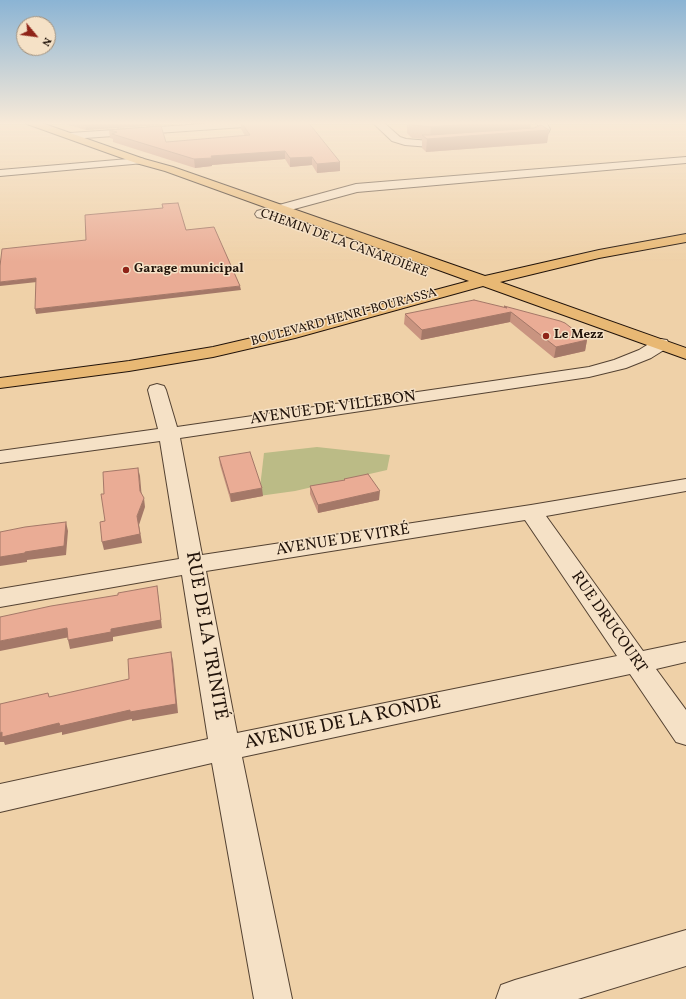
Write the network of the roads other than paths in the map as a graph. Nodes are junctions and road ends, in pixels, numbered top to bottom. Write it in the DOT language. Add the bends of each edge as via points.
graph roads {
  1 [pos="58,169"];
  2 [pos="156,169"];
  3 [pos="168,169"];
  4 [pos="584,169"];
  5 [pos="0,174"];
  6 [pos="279,208"];
  7 [pos="261,214"];
  8 [pos="686,226"];
  9 [pos="644,232"];
  10 [pos="686,238"];
  11 [pos="396,264"];
  12 [pos="483,274"];
  13 [pos="437,279"];
  14 [pos="461,280"];
  15 [pos="653,349"];
  16 [pos="686,354"];
  17 [pos="686,367"];
  18 [pos="0,370"];
  19 [pos="0,383"];
  20 [pos="157,390"];
  21 [pos="169,434"];
  22 [pos="0,457"];
  23 [pos="686,485"];
  24 [pos="531,512"];
  25 [pos="192,565"];
  26 [pos="0,598"];
  27 [pos="686,652"];
  28 [pos="636,663"];
  29 [pos="686,733"];
  30 [pos="225,749"];
  31 [pos="0,798"];
  32 [pos="686,948"];
  33 [pos="274,999"];
  34 [pos="515,999"];
  1 -- 5 [label="street"];
  2 -- 7 [label="main road, CHEMIN DE LA CANARDIÈRE"];
  3 -- 6 [label="main road, CHEMIN DE LA CANARDIÈRE"];
  4 -- 6 [label="street" via="356,188"];
  6 -- 7 [label="street"];
  6 -- 14 [label="main road, CHEMIN DE LA CANARDIÈRE"];
  7 -- 11 [label="main road, CHEMIN DE LA CANARDIÈRE"];
  8 -- 9 [label="main road"];
  10 -- 12 [label="main road, BOULEVARD HENRI-BOURASSA"];
  12 -- 14 [label="main road, BOULEVARD HENRI-BOURASSA"];
  12 -- 15 [label="main road, CHEMIN DE LA CANARDIÈRE"];
  13 -- 14 [label="main road, CHEMIN DE LA CANARDIÈRE"];
  13 -- 18 [label="main road, BOULEVARD HENRI-BOURASSA" via="222,336 126,354"];
  14 -- 15 [label="main road, CHEMIN DE LA CANARDIÈRE"];
  14 -- 19 [label="main road, BOULEVARD HENRI-BOURASSA" via="289,334 213,352 139,365"];
  15 -- 16 [label="main road, CHEMIN DE LA CANARDIÈRE"];
  15 -- 17 [label="main road, CHEMIN DE LA CANARDIÈRE"];
  15 -- 21 [label="street, AVENUE DE VILLEBON" via="620,364 589,372"];
  20 -- 21 [label="street, RUE DE LA TRINITÉ"];
  21 -- 22 [label="street, AVENUE DE VILLEBON"];
  21 -- 25 [label="street, RUE DE LA TRINITÉ"];
  23 -- 24 [label="street, AVENUE DE VITRÉ"];
  24 -- 25 [label="street, AVENUE DE VITRÉ"];
  24 -- 28 [label="street, RUE DRUCOURT"];
  25 -- 26 [label="street, AVENUE DE VITRÉ"];
  25 -- 30 [label="street, RUE DE LA TRINITÉ"];
  27 -- 28 [label="street, AVENUE DE LA RONDE"];
  28 -- 29 [label="street, RUE DRUCOURT"];
  28 -- 30 [label="street, AVENUE DE LA RONDE"];
  30 -- 31 [label="street, AVENUE DE LA RONDE"];
  30 -- 33 [label="street, RUE DE LA TRINITÉ"];
  32 -- 34 [label="street"];
}
